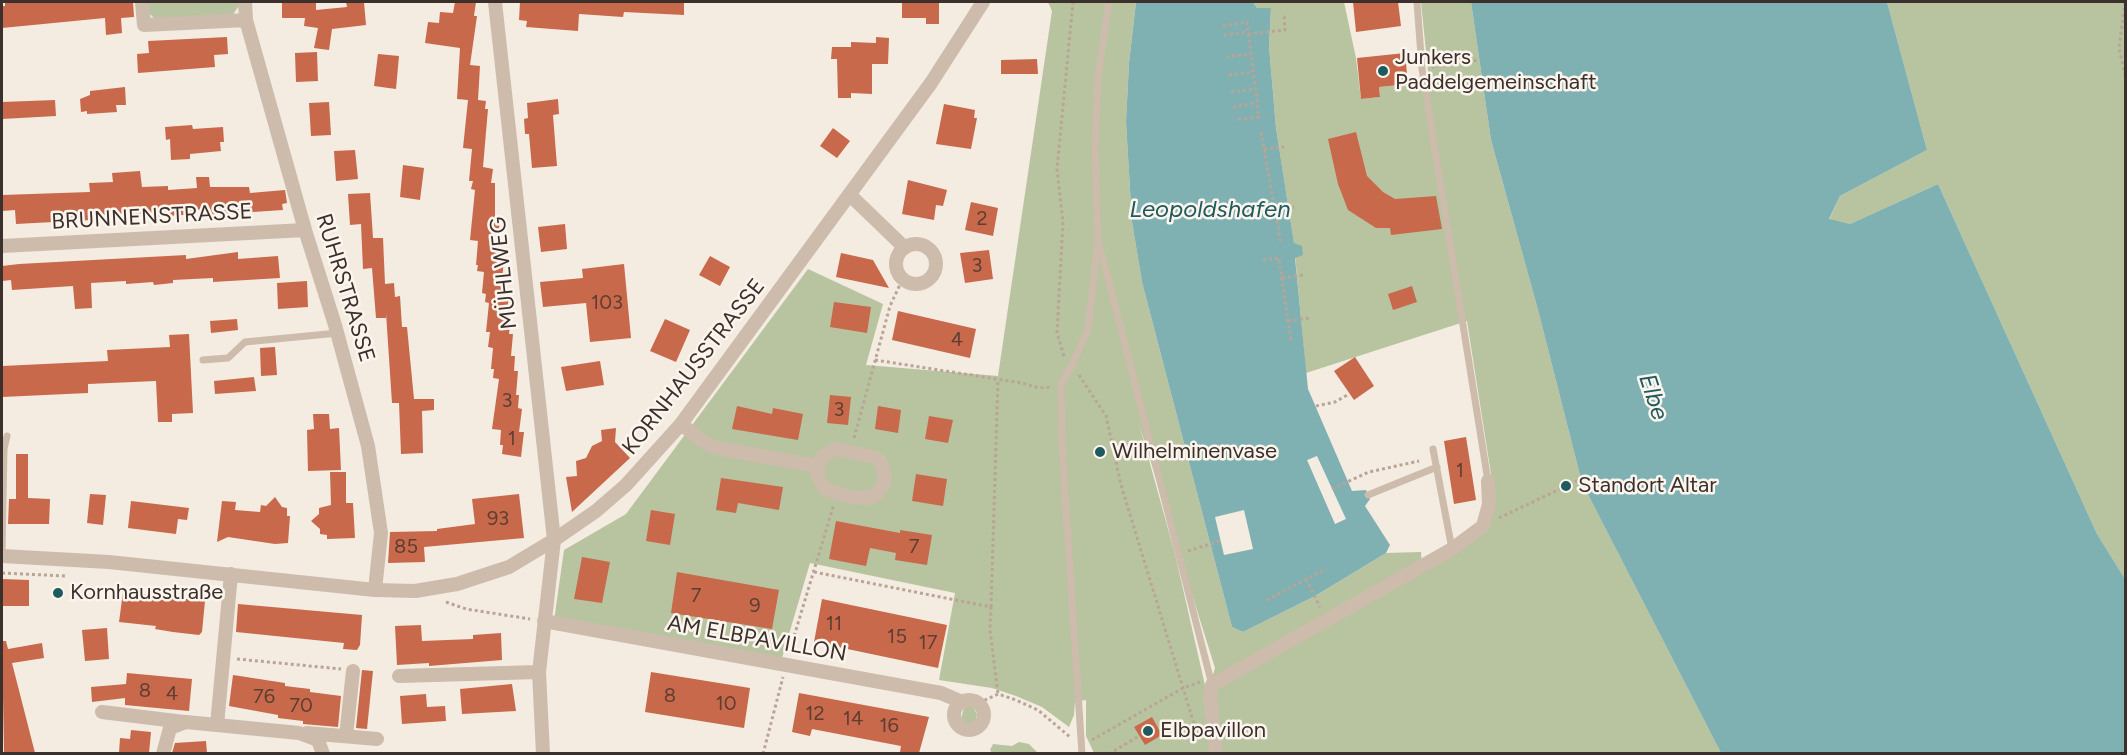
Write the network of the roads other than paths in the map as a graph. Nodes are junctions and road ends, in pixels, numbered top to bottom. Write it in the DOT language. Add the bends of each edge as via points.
graph roads {
  1 [pos="142,2"];
  2 [pos="245,2"];
  3 [pos="495,2"];
  4 [pos="983,2"];
  5 [pos="1109,2"];
  6 [pos="1417,2"];
  7 [pos="246,20"];
  8 [pos="850,195"];
  9 [pos="305,230"];
  10 [pos="1098,242"];
  11 [pos="2,246"];
  12 [pos="905,248"];
  13 [pos="338,333"];
  14 [pos="203,360"];
  15 [pos="681,424"];
  16 [pos="7,436"];
  17 [pos="1433,449"];
  18 [pos="818,466"];
  19 [pos="1437,467"];
  20 [pos="1488,481"];
  21 [pos="1368,495"];
  22 [pos="554,540"];
  23 [pos="1452,549"];
  24 [pos="2,551"];
  25 [pos="2,556"];
  26 [pos="231,574"];
  27 [pos="375,590"];
  28 [pos="544,621"];
  29 [pos="352,671"];
  30 [pos="539,672"];
  31 [pos="399,676"];
  32 [pos="1208,682"];
  33 [pos="962,702"];
  34 [pos="102,712"];
  35 [pos="186,722"];
  36 [pos="217,725"];
  37 [pos="299,733"];
  38 [pos="346,736"];
  39 [pos="377,739"];
  40 [pos="1082,750"];
  41 [pos="163,753"];
  42 [pos="323,753"];
  43 [pos="543,753"];
  44 [pos="1216,753"];
  1 -- 7 [label="street" via="144,24"];
  2 -- 7 [label="street, RUHRSTRASSE"];
  3 -- 22 [label="street, MÜHLWEG"];
  4 -- 8 [label="street, KORNHAUSSTRASSE" via="931,83"];
  5 -- 10 [label="lane" via="1098,76"];
  6 -- 20 [label="lane" via="1422,69"];
  7 -- 9 [label="street, RUHRSTRASSE"];
  8 -- 12 [label="street"];
  8 -- 15 [label="street, KORNHAUSSTRASSE"];
  9 -- 11 [label="street, BRUNNENSTRASSE"];
  9 -- 13 [label="street, RUHRSTRASSE"];
  10 -- 32 [label="lane"];
  10 -- 40 [label="lane" via="1088,328 1061,383"];
  12 -- 12 [label="street" via="897,261 899,273 914,284 927,281 935,271 932,252 915,244"];
  13 -- 14 [label="lane" via="244,342 228,358"];
  13 -- 27 [label="street, RUHRSTRASSE" via="368,446 381,532"];
  15 -- 18 [label="street" via="705,443 721,449"];
  15 -- 22 [label="street, KORNHAUSSTRASSE" via="626,485"];
  16 -- 24 [label="lane"];
  17 -- 19 [label="lane"];
  18 -- 18 [label="street" via="829,452 850,451 880,461 884,483 869,498 836,494 820,484"];
  19 -- 21 [label="lane"];
  19 -- 23 [label="lane"];
  20 -- 23 [label="street" via="1489,504 1483,526"];
  22 -- 27 [label="street, KORNHAUSSTRASSE" via="509,567 457,584 415,591"];
  22 -- 28 [label="street, MÜHLWEG"];
  23 -- 32 [label="street"];
  25 -- 26 [label="street, KORNHAUSSTRASSE"];
  26 -- 27 [label="street, KORNHAUSSTRASSE"];
  26 -- 36 [label="street"];
  28 -- 30 [label="street, MÜHLWEG"];
  28 -- 33 [label="street, AM ELBPAVILLON" via="940,693"];
  29 -- 38 [label="street"];
  30 -- 31 [label="street"];
  30 -- 43 [label="street, MÜHLWEG"];
  32 -- 44 [label="street"];
  33 -- 33 [label="street, AM ELBPAVILLON" via="970,699 979,703 984,712 983,722 975,729 965,730 957,724 953,715"];
  34 -- 35 [label="street"];
  35 -- 36 [label="street"];
  35 -- 41 [label="street" via="170,728"];
  36 -- 37 [label="street"];
  37 -- 38 [label="street"];
  37 -- 42 [label="street" via="318,740"];
  38 -- 39 [label="street"];
}
